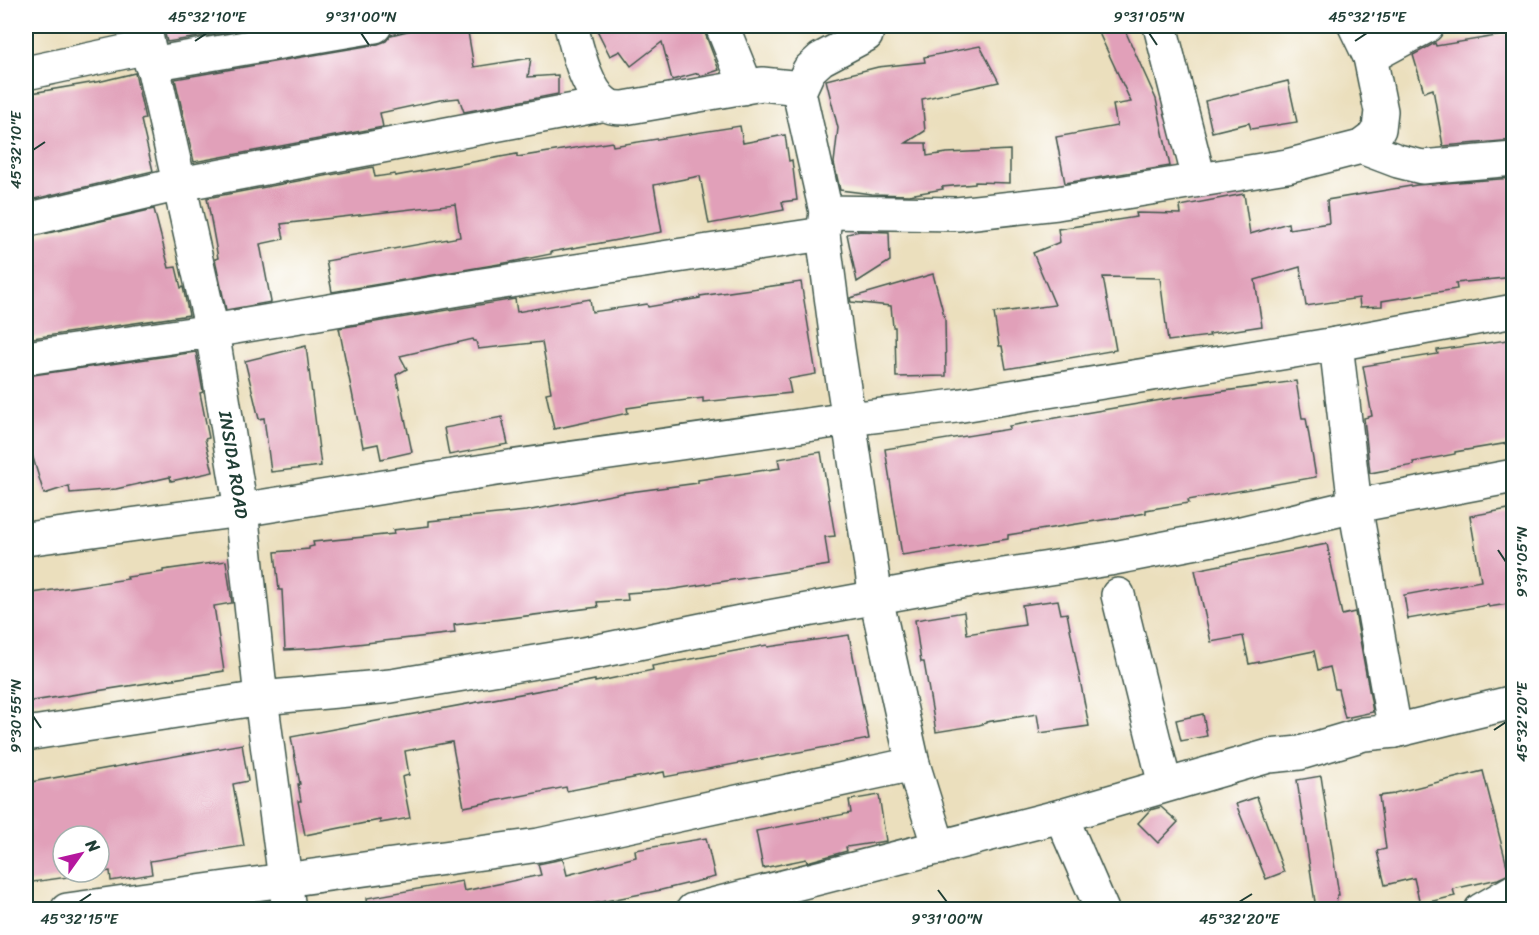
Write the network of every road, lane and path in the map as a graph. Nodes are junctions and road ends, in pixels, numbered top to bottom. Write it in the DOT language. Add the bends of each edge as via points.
graph roads {
  1 [pos="375,26"];
  2 [pos="571,26"];
  3 [pos="722,26"];
  4 [pos="868,26"];
  5 [pos="1160,26"];
  6 [pos="1355,26"];
  7 [pos="1427,26"];
  8 [pos="148,46"];
  9 [pos="1370,57"];
  10 [pos="26,74"];
  11 [pos="742,88"];
  12 [pos="799,92"];
  13 [pos="606,104"];
  14 [pos="1360,147"];
  15 [pos="1514,159"];
  16 [pos="1199,179"];
  17 [pos="180,184"];
  18 [pos="26,220"];
  19 [pos="825,223"];
  20 [pos="1514,311"];
  21 [pos="212,331"];
  22 [pos="1336,344"];
  23 [pos="26,358"];
  24 [pos="849,419"];
  25 [pos="1514,476"];
  26 [pos="1354,507"];
  27 [pos="241,510"];
  28 [pos="26,539"];
  29 [pos="1118,595"];
  30 [pos="876,598"];
  31 [pos="261,698"];
  32 [pos="1514,702"];
  33 [pos="1395,731"];
  34 [pos="26,735"];
  35 [pos="913,764"];
  36 [pos="1165,785"];
  37 [pos="1061,816"];
  38 [pos="939,848"];
  39 [pos="1514,891"];
  40 [pos="287,895"];
  41 [pos="67,909"];
  42 [pos="693,909"];
  43 [pos="1102,909"];
  44 [pos="1481,909"];
  1 -- 8 [label="street"];
  2 -- 13 [label="street" via="590,82"];
  3 -- 11 [label="street" via="741,73"];
  4 -- 12 [label="street" via="866,35 821,58 809,70"];
  5 -- 16 [label="street"];
  6 -- 9 [label="street"];
  7 -- 9 [label="street"];
  8 -- 10 [label="street"];
  8 -- 17 [label="street, INSIDA ROAD"];
  9 -- 14 [label="street" via="1381,111 1379,129"];
  11 -- 12 [label="street" via="762,84 791,87"];
  11 -- 13 [label="street" via="624,108"];
  12 -- 19 [label="street"];
  13 -- 17 [label="street"];
  14 -- 15 [label="street" via="1422,167"];
  14 -- 16 [label="street" via="1287,166"];
  16 -- 19 [label="street" via="1056,203"];
  17 -- 18 [label="street"];
  17 -- 21 [label="street, INSIDA ROAD"];
  19 -- 21 [label="street"];
  19 -- 24 [label="street"];
  20 -- 22 [label="street"];
  21 -- 23 [label="street"];
  21 -- 27 [label="street, INSIDA ROAD"];
  22 -- 24 [label="street" via="956,406"];
  22 -- 26 [label="street"];
  24 -- 27 [label="street"];
  24 -- 30 [label="street"];
  25 -- 26 [label="street"];
  26 -- 30 [label="street" via="1199,542"];
  26 -- 33 [label="street"];
  27 -- 28 [label="street"];
  27 -- 31 [label="street, INSIDA ROAD"];
  29 -- 36 [label="street"];
  30 -- 31 [label="street" via="415,682"];
  30 -- 35 [label="street"];
  31 -- 34 [label="street"];
  31 -- 40 [label="street, INSIDA ROAD"];
  32 -- 33 [label="street"];
  33 -- 36 [label="street" via="1364,734 1300,753 1269,756"];
  35 -- 38 [label="street"];
  35 -- 40 [label="street"];
  36 -- 37 [label="street"];
  37 -- 38 [label="street"];
  37 -- 43 [label="street"];
  38 -- 42 [label="street"];
  39 -- 44 [label="street"];
  40 -- 41 [label="street"];
}
